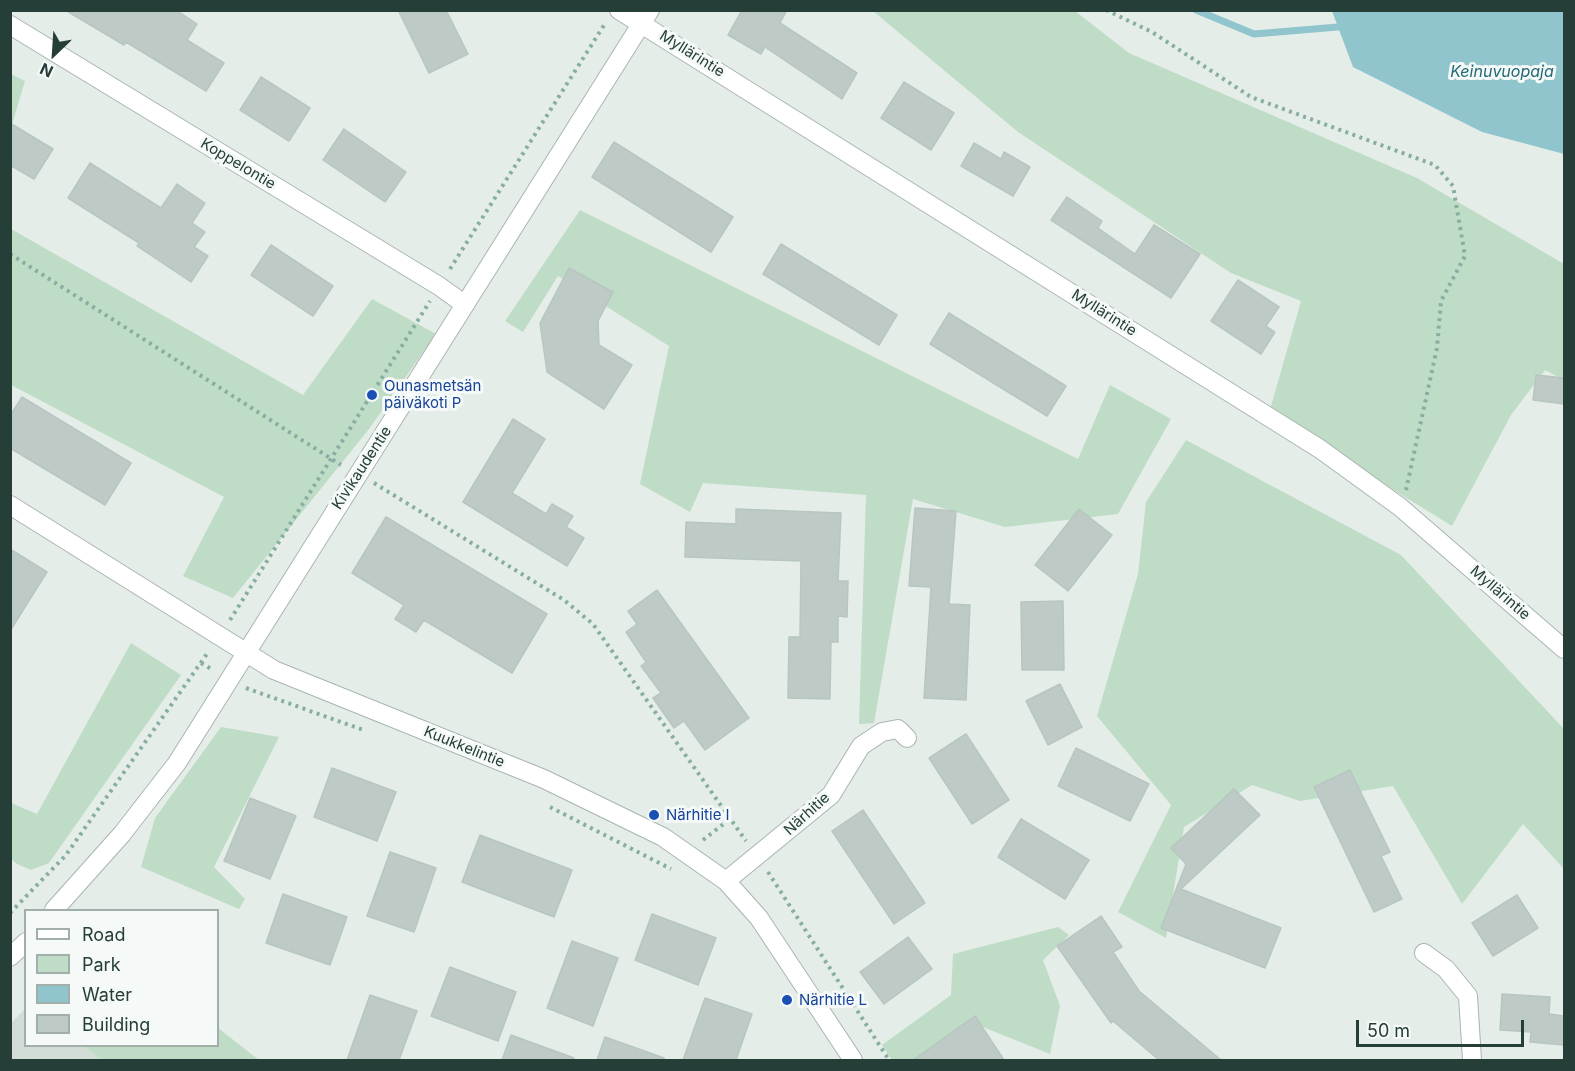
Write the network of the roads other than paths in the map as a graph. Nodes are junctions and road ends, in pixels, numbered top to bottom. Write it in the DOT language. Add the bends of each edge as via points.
graph roads {
  1 [pos="612,15"];
  2 [pos="646,17"];
  3 [pos="10,25"];
  4 [pos="464,304"];
  5 [pos="10,505"];
  6 [pos="1564,649"];
  7 [pos="247,654"];
  8 [pos="907,738"];
  9 [pos="726,881"];
  10 [pos="55,909"];
  11 [pos="24,944"];
  12 [pos="1424,953"];
  13 [pos="10,957"];
  14 [pos="853,1060"];
  15 [pos="1472,1060"];
  1 -- 2 [label="street, Myllärintie"];
  2 -- 4 [label="street, Kivikaudentie"];
  2 -- 6 [label="street, Myllärintie" via="1320,449 1400,507"];
  3 -- 4 [label="street, Koppelontie"];
  4 -- 7 [label="street, Kivikaudentie"];
  5 -- 7 [label="street, Kuukkelintie"];
  7 -- 9 [label="street, Kuukkelintie" via="274,670 544,779 663,837"];
  7 -- 10 [label="street, Kivikaudentie" via="177,763 122,834"];
  8 -- 9 [label="street, Närhitie" via="898,729 882,732 861,746 831,795"];
  9 -- 14 [label="street, Kuukkelintie" via="759,918"];
  11 -- 13 [label="street"];
  12 -- 15 [label="street" via="1446,969 1468,996"];
}
